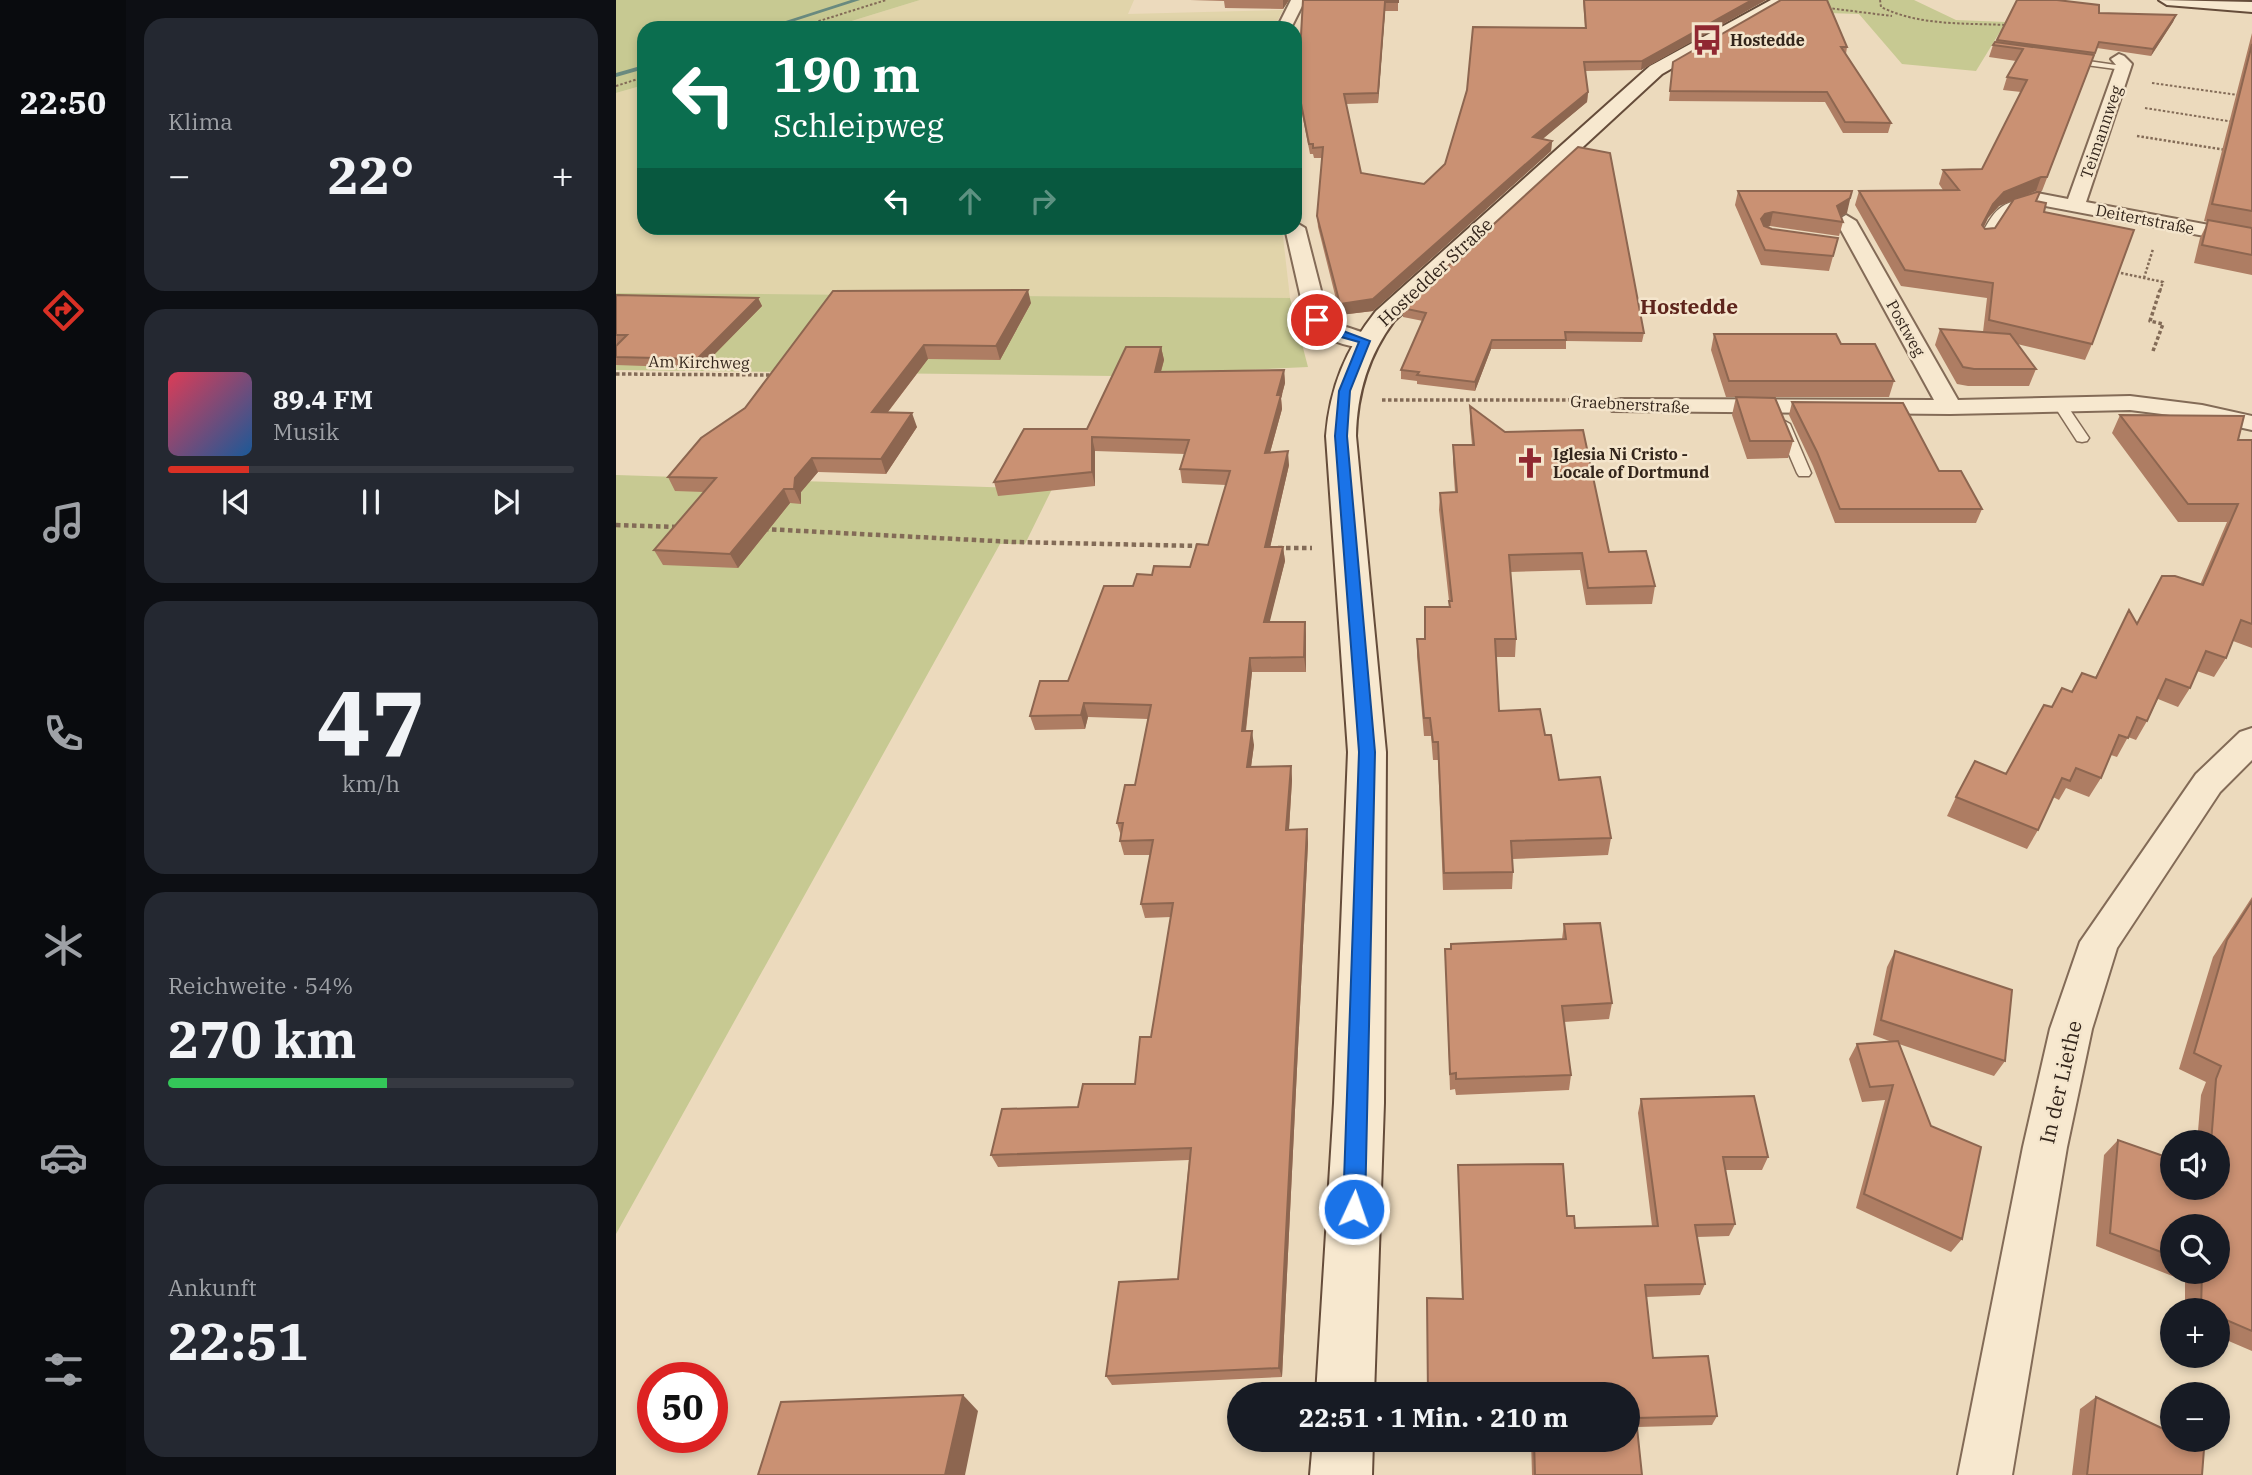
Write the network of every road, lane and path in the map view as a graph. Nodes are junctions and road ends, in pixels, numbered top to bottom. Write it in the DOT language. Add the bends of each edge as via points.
graph roads {
  1 [pos="886,0"];
  2 [pos="1298,0"];
  3 [pos="1783,0"];
  4 [pos="1880,0"];
  5 [pos="2167,0"];
  6 [pos="1825,8"];
  7 [pos="2252,8"];
  8 [pos="1895,16"];
  9 [pos="819,21"];
  10 [pos="1288,21"];
  11 [pos="2008,25"];
  12 [pos="2058,59"];
  13 [pos="2121,63"];
  14 [pos="637,79"];
  15 [pos="2152,83"];
  16 [pos="616,86"];
  17 [pos="2252,97"];
  18 [pos="2145,108"];
  19 [pos="2239,122"];
  20 [pos="2137,136"];
  21 [pos="2226,150"];
  22 [pos="2038,199"];
  23 [pos="2075,206"];
  24 [pos="1846,221"];
  25 [pos="1297,235"];
  26 [pos="1984,239"];
  27 [pos="2252,239"];
  28 [pos="2156,243"];
  29 [pos="1835,244"];
  30 [pos="1861,248"];
  31 [pos="2121,273"];
  32 [pos="2144,278"];
  33 [pos="1365,341"];
  34 [pos="2153,351"];
  35 [pos="616,374"];
  36 [pos="782,376"];
  37 [pos="1343,400"];
  38 [pos="2059,404"];
  39 [pos="1621,406"];
  40 [pos="1950,407"];
  41 [pos="1777,408"];
  42 [pos="2252,423"];
  43 [pos="2082,438"];
  44 [pos="1804,473"];
  45 [pos="616,525"];
  46 [pos="689,527"];
  47 [pos="764,529"];
  48 [pos="1203,546"];
  49 [pos="1269,548"];
  50 [pos="1351,548"];
  51 [pos="2252,740"];
  52 [pos="1346,1382"];
  53 [pos="1342,1452"];
  54 [pos="1341,1475"];
  55 [pos="1985,1475"];
  1 -- 9 [label="path"];
  2 -- 10 [label="street"];
  3 -- 33 [label="main road, Hostedder Straße" via="1656,70 1430,273"];
  4 -- 8 [label="path" via="1881,7"];
  5 -- 7 [label="main road"];
  6 -- 8 [label="path"];
  8 -- 11 [label="path"];
  12 -- 13 [label="lane"];
  13 -- 23 [label="street, Teimannweg"];
  14 -- 16 [label="path"];
  15 -- 17 [label="path"];
  18 -- 19 [label="path"];
  20 -- 21 [label="path"];
  22 -- 23 [label="street, Deitertstraße"];
  22 -- 26 [label="lane" via="2000,209"];
  23 -- 27 [label="street, Deitertstraße"];
  24 -- 30 [label="street, Postweg"];
  25 -- 33 [label="street" via="1317,320 1331,330"];
  28 -- 32 [label="path"];
  29 -- 30 [label="street"];
  30 -- 40 [label="street, Postweg"];
  31 -- 32 [label="path"];
  32 -- 34 [label="path" via="2163,282 2150,321 2163,324"];
  33 -- 37 [label="main road, Hostedder Straße"];
  35 -- 36 [label="path, Am Kirchweg"];
  37 -- 39 [label="path, Graebnerstraße" via="1610,401"];
  37 -- 50 [label="main road, Hostedder Straße" via="1341,436"];
  38 -- 40 [label="street, Graebnerstraße"];
  38 -- 42 [label="street, Graebnerstraße" via="2140,404"];
  38 -- 43 [label="lane"];
  39 -- 41 [label="street, Graebnerstraße"];
  40 -- 41 [label="street, Graebnerstraße"];
  41 -- 44 [label="lane"];
  45 -- 46 [label="path"];
  47 -- 48 [label="path"];
  49 -- 50 [label="path"];
  50 -- 52 [label="main road, Hostedder Straße" via="1367,752 1359,1104"];
  51 -- 55 [label="street, In der Liethe" via="2208,783 2099,942 2071,1029 2045,1147"];
  53 -- 54 [label="main road"];
}
